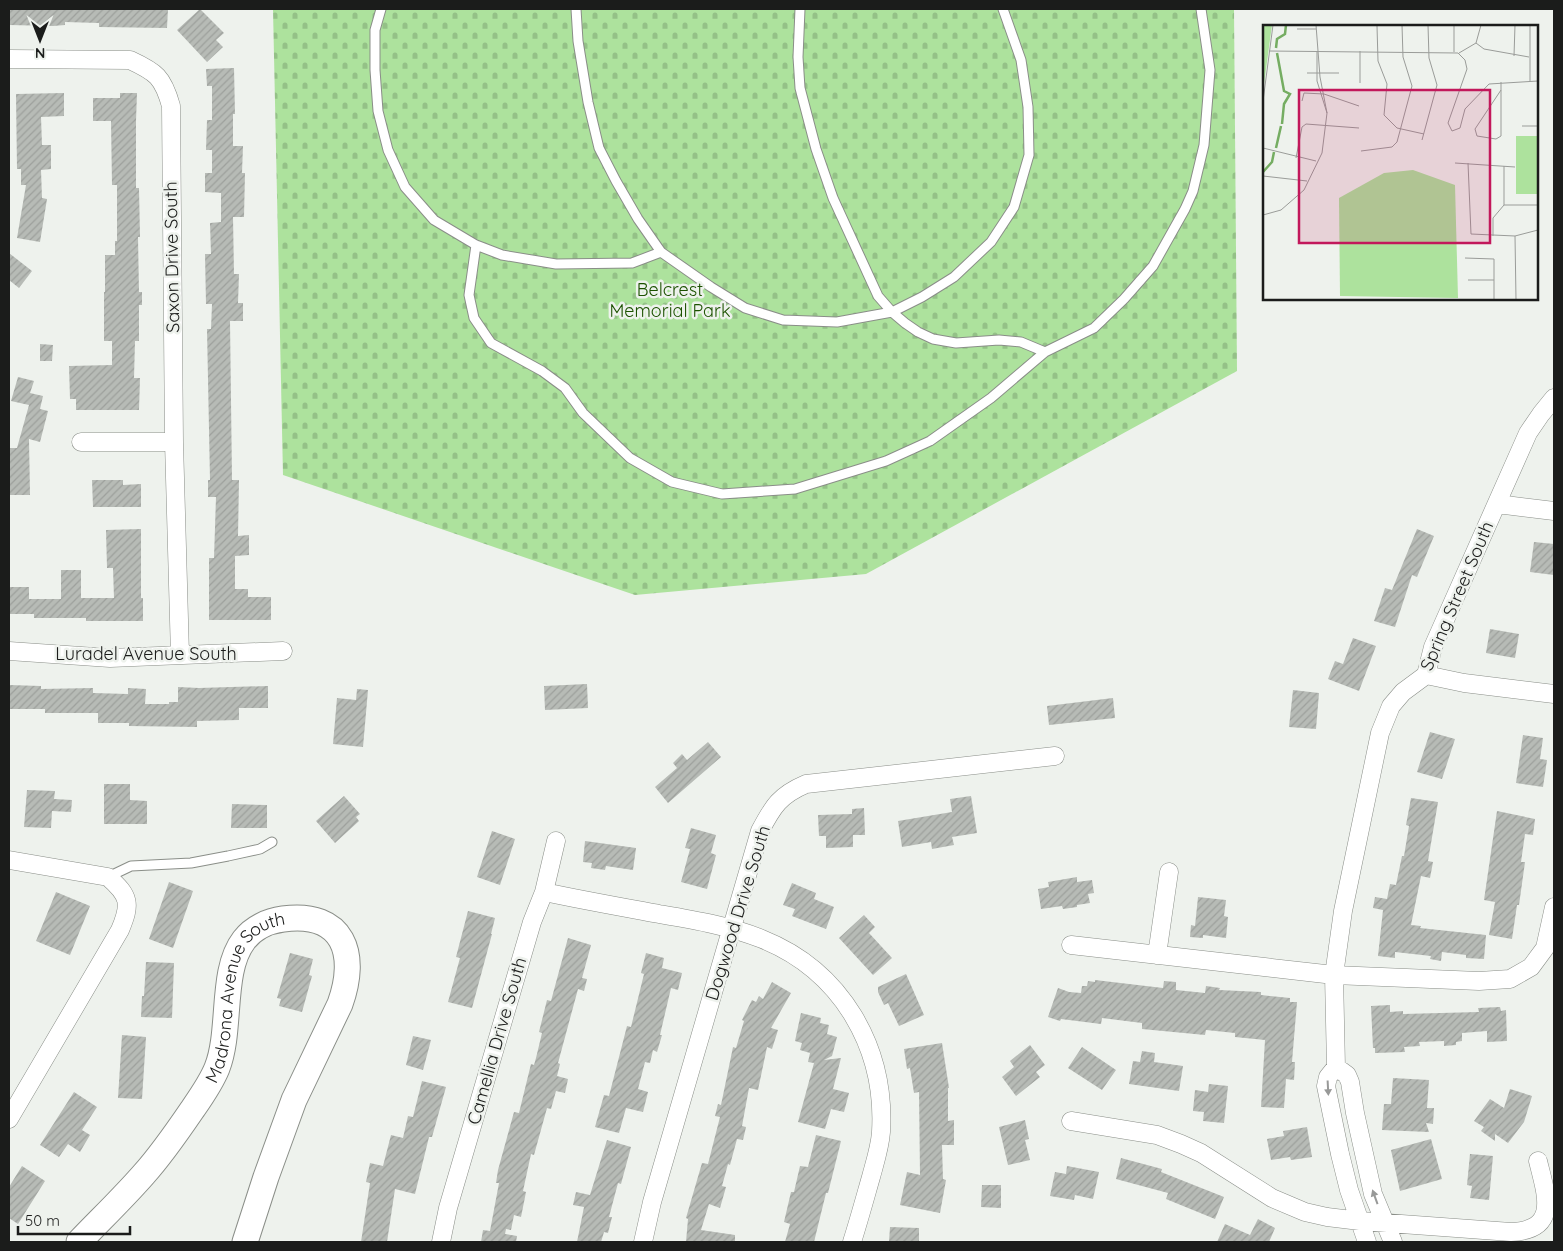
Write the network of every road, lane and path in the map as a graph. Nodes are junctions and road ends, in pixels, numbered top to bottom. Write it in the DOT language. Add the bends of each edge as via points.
graph roads {
  1 [pos="381,9"];
  2 [pos="576,9"];
  3 [pos="800,9"];
  4 [pos="1003,9"];
  5 [pos="1201,9"];
  6 [pos="9,59"];
  7 [pos="476,245"];
  8 [pos="660,252"];
  9 [pos="892,312"];
  10 [pos="1045,352"];
  11 [pos="1554,398"];
  12 [pos="81,442"];
  13 [pos="174,442"];
  14 [pos="1497,504"];
  15 [pos="1554,511"];
  16 [pos="9,651"];
  17 [pos="283,652"];
  18 [pos="180,656"];
  19 [pos="1426,674"];
  20 [pos="1554,694"];
  21 [pos="1055,756"];
  22 [pos="556,841"];
  23 [pos="272,842"];
  24 [pos="9,860"];
  25 [pos="1169,872"];
  26 [pos="108,877"];
  27 [pos="544,892"];
  28 [pos="1554,910"];
  29 [pos="732,930"];
  30 [pos="1071,945"];
  31 [pos="1157,955"];
  32 [pos="1334,975"];
  33 [pos="1336,1067"];
  34 [pos="9,1119"];
  35 [pos="1071,1121"];
  36 [pos="1538,1160"];
  37 [pos="1360,1221"];
  38 [pos="1385,1223"];
  39 [pos="79,1242"];
  40 [pos="245,1242"];
  41 [pos="441,1242"];
  42 [pos="644,1242"];
  43 [pos="852,1242"];
  44 [pos="1367,1242"];
  45 [pos="1393,1242"];
  1 -- 7 [label="lane" via="375,30 375,70 378,110 388,150 404,187 434,220"];
  2 -- 8 [label="lane" via="588,102 600,148 616,181"];
  3 -- 9 [label="lane" via="800,88 816,149 833,198 865,270 878,296"];
  4 -- 9 [label="lane" via="1021,60 1028,107 1029,155 1014,207 991,242 954,278"];
  5 -- 10 [label="lane" via="1210,70 1204,145 1193,191 1153,266 1124,299 1094,328"];
  6 -- 13 [label="street, Saxon Drive South" via="130,60 158,76 166,89 171,106"];
  7 -- 8 [label="lane" via="502,255 556,264 632,263"];
  7 -- 10 [label="lane" via="468,294 474,318 492,343 542,371 564,388 583,413 630,458 672,482 722,494 795,489 886,461 930,441 991,398"];
  8 -- 9 [label="lane" via="745,308 783,320 838,322"];
  9 -- 10 [label="lane" via="918,332 934,339 956,343 1022,342"];
  11 -- 14 [label="street, Spring Street South" via="1528,433"];
  12 -- 13 [label="street"];
  13 -- 18 [label="street, Saxon Drive South"];
  14 -- 15 [label="street"];
  14 -- 19 [label="street, Spring Street South" via="1433,647"];
  16 -- 18 [label="street, Luradel Avenue South" via="110,658"];
  17 -- 18 [label="street, Luradel Avenue South"];
  19 -- 20 [label="street" via="1464,683"];
  19 -- 32 [label="street, Spring Street South" via="1402,692 1391,706 1380,733 1343,911"];
  21 -- 29 [label="street, Dogwood Drive South" via="806,784 791,790 770,812 760,831"];
  22 -- 27 [label="street, Camellia Drive South"];
  23 -- 26 [label="lane" via="260,849 191,863 131,866"];
  24 -- 26 [label="street"];
  25 -- 31 [label="street"];
  26 -- 34 [label="street" via="118,885 127,900 120,930"];
  27 -- 29 [label="street"];
  27 -- 41 [label="street, Camellia Drive South" via="529,931 448,1208"];
  28 -- 32 [label="street" via="1545,948 1531,967 1510,979 1479,981"];
  29 -- 42 [label="street, Dogwood Drive South" via="652,1202"];
  29 -- 43 [label="street" via="763,940 794,956 817,973 841,996 856,1017 869,1046 882,1112 881,1134"];
  30 -- 31 [label="street"];
  31 -- 32 [label="street"];
  32 -- 33 [label="street, Spring Street South"];
  33 -- 37 [label="street, one-way" via="1326,1086 1349,1190"];
  38 -- 33 [label="street, one-way" via="1367,1169 1350,1082 1347,1075"];
  35 -- 37 [label="street" via="1157,1135 1201,1153 1272,1198 1327,1217"];
  36 -- 38 [label="street" via="1547,1205 1538,1224 1525,1232"];
  37 -- 38 [label="street"];
  37 -- 44 [label="street"];
  38 -- 45 [label="street"];
  39 -- 40 [label="main road, Madrona Avenue South" via="150,1166 178,1132 201,1096 222,1051 230,973 244,940 253,930 279,920 294,918 320,922 330,927 344,946 348,959 346,987 294,1100"];
}
